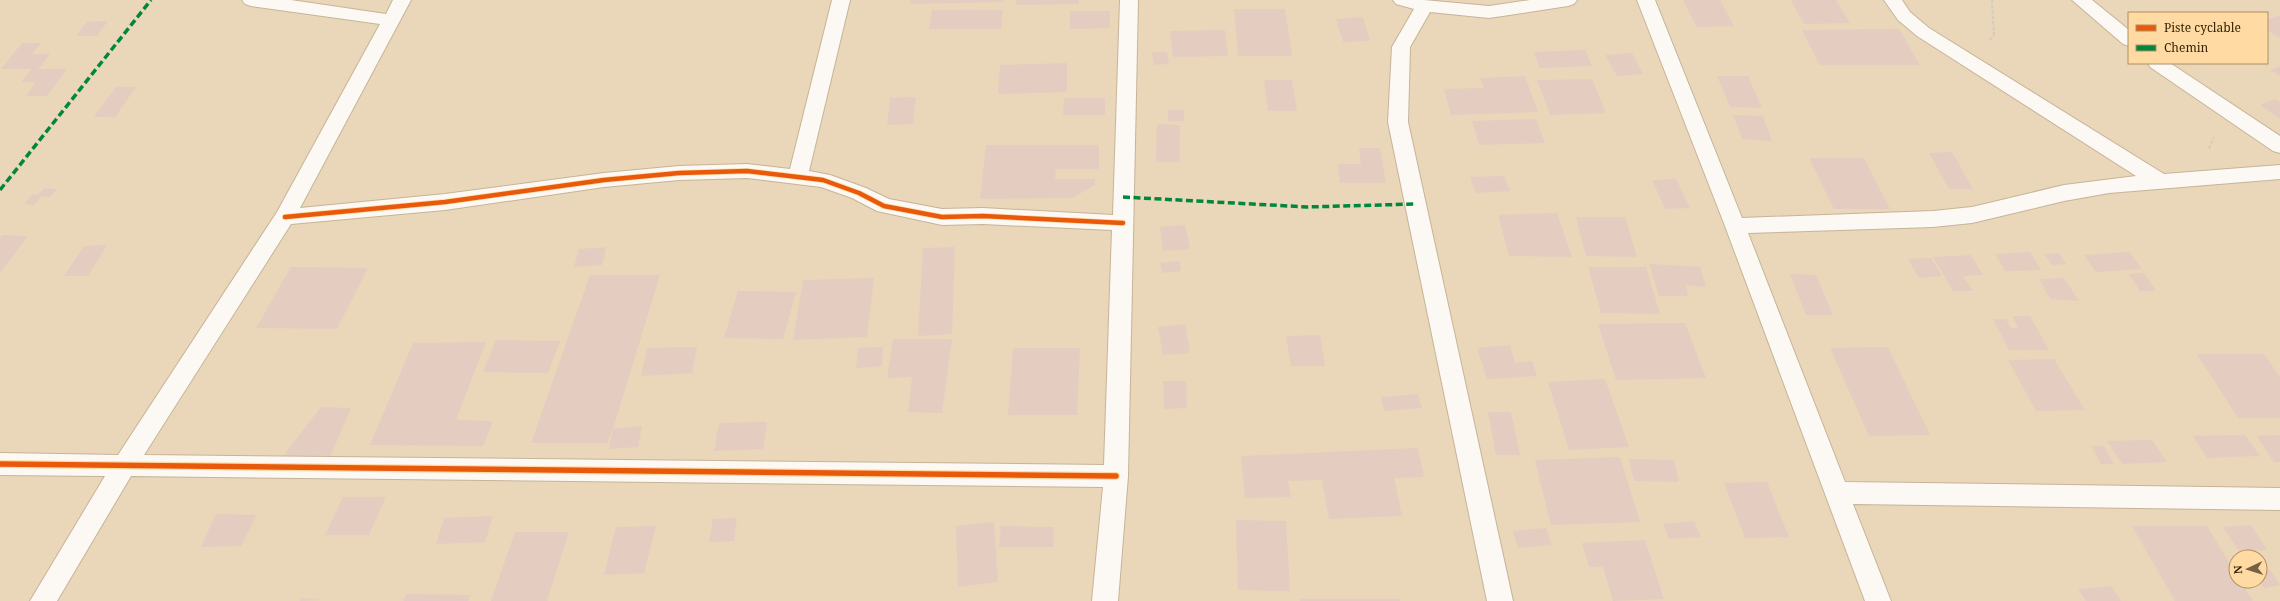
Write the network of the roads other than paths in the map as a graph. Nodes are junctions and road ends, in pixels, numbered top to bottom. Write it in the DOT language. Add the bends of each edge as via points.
graph roads {
  1 [pos="251,0"];
  2 [pos="402,0"];
  3 [pos="841,0"];
  4 [pos="1130,0"];
  5 [pos="1402,0"];
  6 [pos="1568,0"];
  7 [pos="1646,0"];
  8 [pos="1893,0"];
  9 [pos="2082,0"];
  10 [pos="1425,6"];
  11 [pos="390,20"];
  12 [pos="2128,39"];
  13 [pos="2158,64"];
  14 [pos="2280,146"];
  15 [pos="2280,172"];
  16 [pos="798,176"];
  17 [pos="2159,182"];
  18 [pos="285,217"];
  19 [pos="1123,223"];
  20 [pos="1735,226"];
  21 [pos="0,464"];
  22 [pos="124,466"];
  23 [pos="1116,476"];
  24 [pos="1837,493"];
  25 [pos="2280,498"];
  26 [pos="43,601"];
  27 [pos="1105,601"];
  28 [pos="1500,601"];
  29 [pos="1878,601"];
  1 -- 11 [label="street"];
  2 -- 11 [label="street"];
  3 -- 16 [label="street"];
  4 -- 19 [label="street"];
  5 -- 10 [label="street"];
  6 -- 10 [label="street" via="1489,12"];
  7 -- 20 [label="street"];
  8 -- 17 [label="street" via="1904,16 1923,32"];
  9 -- 12 [label="street"];
  10 -- 28 [label="street" via="1401,47 1398,122"];
  11 -- 18 [label="street"];
  13 -- 14 [label="street"];
  15 -- 17 [label="street"];
  16 -- 18 [label="street" via="747,171 679,173 597,181 445,202"];
  16 -- 19 [label="street" via="823,180 884,206 942,216"];
  17 -- 20 [label="street" via="2064,192 1972,215 1933,219"];
  18 -- 22 [label="street"];
  19 -- 23 [label="street"];
  20 -- 24 [label="street"];
  21 -- 22 [label="street"];
  22 -- 23 [label="street"];
  22 -- 26 [label="street"];
  23 -- 27 [label="street"];
  24 -- 25 [label="street"];
  24 -- 29 [label="street"];
}
